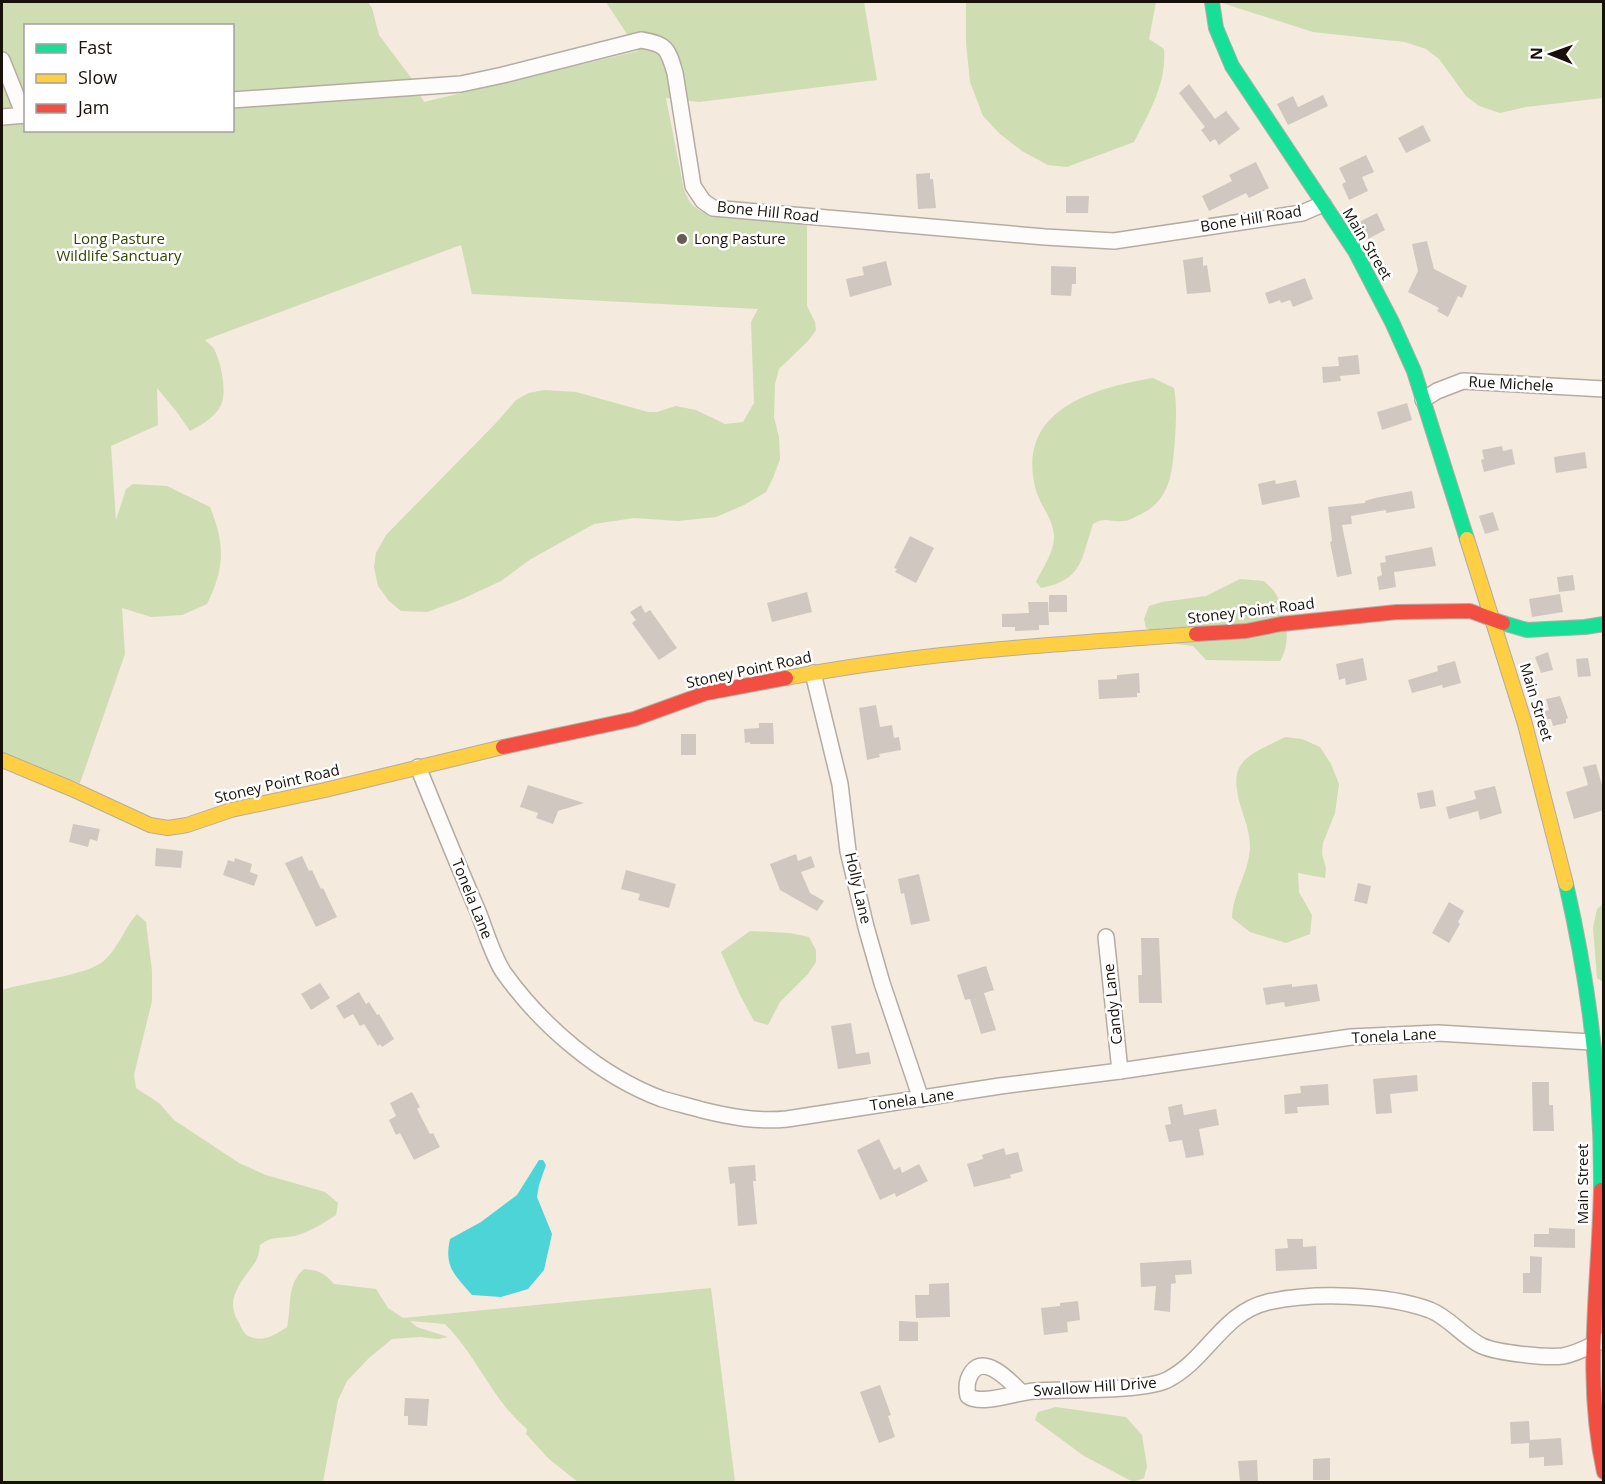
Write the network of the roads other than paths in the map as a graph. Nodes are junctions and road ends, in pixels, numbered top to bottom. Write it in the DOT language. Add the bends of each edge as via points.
graph roads {
  1 [pos="1212,2"];
  2 [pos="2,60"];
  3 [pos="234,100"];
  4 [pos="24,113"];
  5 [pos="24,115"];
  6 [pos="2,117"];
  7 [pos="1323,204"];
  8 [pos="1604,389"];
  9 [pos="1423,400"];
  10 [pos="1493,620"];
  11 [pos="1604,624"];
  12 [pos="813,673"];
  13 [pos="2,760"];
  14 [pos="418,766"];
  15 [pos="1106,937"];
  16 [pos="1591,1041"];
  17 [pos="1120,1071"];
  18 [pos="921,1099"];
  19 [pos="1598,1342"];
  20 [pos="1021,1392"];
  21 [pos="1604,1473"];
  1 -- 7 [label="street, Main Street" via="1216,28 1232,66"];
  2 -- 4 [label="street"];
  3 -- 7 [label="street, Bone Hill Road" via="460,84 641,40 657,42 670,56 693,186 713,208 1114,241 1302,213"];
  5 -- 6 [label="street"];
  7 -- 9 [label="street, Main Street" via="1355,251 1392,322"];
  8 -- 9 [label="street, Rue Michele" via="1463,381"];
  9 -- 10 [label="street, Main Street"];
  10 -- 11 [label="street, Stoney Point Road" via="1527,630"];
  10 -- 12 [label="street, Stoney Point Road" via="1470,610 1397,612 1246,631 898,659"];
  10 -- 16 [label="street, Main Street" via="1558,845 1585,984"];
  12 -- 14 [label="street, Stoney Point Road" via="706,693 634,719"];
  12 -- 18 [label="street, Holly Lane" via="840,784 848,851 866,927"];
  13 -- 14 [label="street, Stoney Point Road" via="150,825 168,828"];
  14 -- 18 [label="street, Tonela Lane" via="502,971 552,1029 602,1067 661,1098 752,1120 787,1119"];
  15 -- 17 [label="street, Candy Lane"];
  16 -- 17 [label="street, Tonela Lane" via="1397,1034 1318,1041"];
  16 -- 19 [label="street, Main Street" via="1599,1103"];
  17 -- 18 [label="street, Tonela Lane"];
  19 -- 20 [label="street, Swallow Hill Drive" via="1564,1356 1539,1357 1483,1347 1447,1319 1412,1304 1374,1298 1290,1299 1254,1306 1239,1314 1185,1369 1162,1383"];
  19 -- 21 [label="street, Main Street" via="1591,1398"];
}
